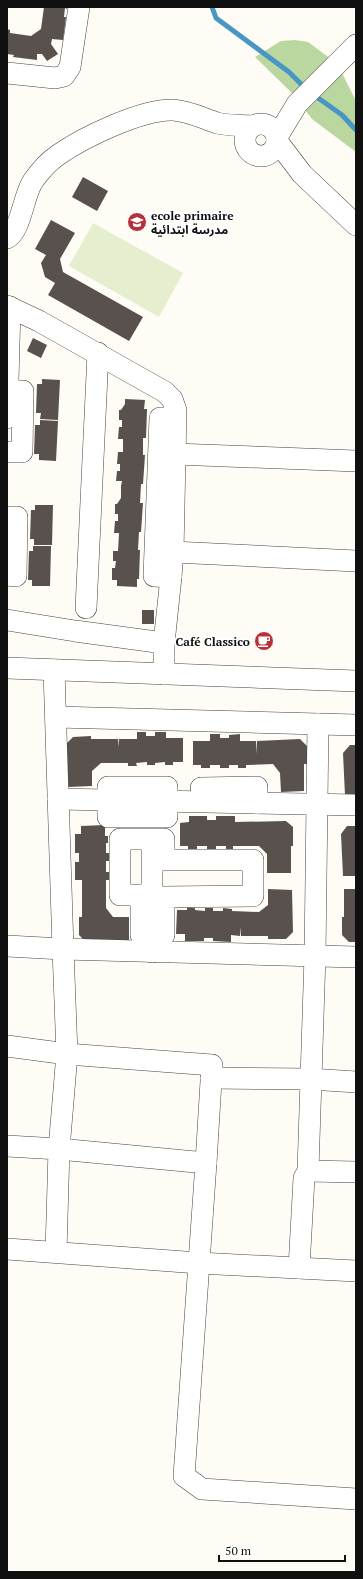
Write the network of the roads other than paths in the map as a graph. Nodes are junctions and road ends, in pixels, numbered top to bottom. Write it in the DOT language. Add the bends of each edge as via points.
graph roads {
  1 [pos="79,7"];
  2 [pos="356,44"];
  3 [pos="7,73"];
  4 [pos="263,138"];
  5 [pos="356,225"];
  6 [pos="7,238"];
  7 [pos="9,307"];
  8 [pos="98,353"];
  9 [pos="8,391"];
  10 [pos="7,418"];
  11 [pos="175,418"];
  12 [pos="7,452"];
  13 [pos="175,454"];
  14 [pos="356,461"];
  15 [pos="7,516"];
  16 [pos="173,552"];
  17 [pos="356,561"];
  18 [pos="7,576"];
  19 [pos="172,577"];
  20 [pos="86,608"];
  21 [pos="7,620"];
  22 [pos="164,643"];
  23 [pos="7,668"];
  24 [pos="54,670"];
  25 [pos="164,674"];
  26 [pos="356,681"];
  27 [pos="56,717"];
  28 [pos="318,724"];
  29 [pos="356,725"];
  30 [pos="58,799"];
  31 [pos="108,800"];
  32 [pos="167,801"];
  33 [pos="317,804"];
  34 [pos="356,805"];
  35 [pos="152,839"];
  36 [pos="316,850"];
  37 [pos="152,944"];
  38 [pos="7,946"];
  39 [pos="315,949"];
  40 [pos="63,950"];
  41 [pos="356,957"];
  42 [pos="7,1046"];
  43 [pos="67,1054"];
  44 [pos="211,1078"];
  45 [pos="310,1079"];
  46 [pos="356,1082"];
  47 [pos="7,1146"];
  48 [pos="59,1149"];
  49 [pos="206,1164"];
  50 [pos="308,1171"];
  51 [pos="356,1172"];
  52 [pos="7,1248"];
  53 [pos="56,1252"];
  54 [pos="199,1264"];
  55 [pos="299,1268"];
  56 [pos="356,1271"];
  57 [pos="356,1499"];
  1 -- 3 [label="street" via="70,67 64,76 55,78"];
  2 -- 4 [label="street"];
  4 -- 5 [label="street"];
  4 -- 6 [label="street" via="194,114 173,110 131,119 84,139 43,168 32,182 22,204 17,225"];
  7 -- 8 [label="street"];
  7 -- 9 [label="street"];
  8 -- 11 [label="street" via="166,392 176,410"];
  8 -- 20 [label="street"];
  9 -- 10 [label="street"];
  9 -- 12 [label="street" via="23,392 23,399 22,452"];
  11 -- 13 [label="street"];
  11 -- 19 [label="street" via="160,418 154,576"];
  13 -- 14 [label="street"];
  13 -- 16 [label="street"];
  15 -- 18 [label="street" via="17,517 16,576"];
  16 -- 17 [label="street"];
  16 -- 19 [label="street"];
  19 -- 22 [label="street"];
  21 -- 22 [label="street"];
  22 -- 25 [label="street"];
  23 -- 24 [label="street"];
  24 -- 25 [label="street"];
  24 -- 27 [label="street"];
  25 -- 26 [label="street"];
  27 -- 28 [label="street"];
  27 -- 30 [label="street"];
  28 -- 29 [label="street"];
  28 -- 33 [label="street"];
  30 -- 31 [label="street"];
  30 -- 40 [label="street"];
  31 -- 32 [label="street" via="108,787 167,787"];
  31 -- 32 [label="street" via="108,817 167,817"];
  32 -- 33 [label="street" via="196,802 196,788 257,787 257,803"];
  33 -- 34 [label="street"];
  33 -- 36 [label="street"];
  35 -- 37 [label="street"];
  35 -- 37 [label="street" via="120,839 120,895 141,895 141,935"];
  35 -- 37 [label="street" via="164,839 164,860 253,860 253,896 164,897 164,935"];
  36 -- 39 [label="street" via="302,850 301,942"];
  36 -- 39 [label="street" via="330,850 330,934 329,942"];
  37 -- 39 [label="street"];
  37 -- 40 [label="street"];
  38 -- 40 [label="street"];
  39 -- 41 [label="street"];
  39 -- 45 [label="street"];
  40 -- 43 [label="street"];
  42 -- 43 [label="street"];
  43 -- 44 [label="street" via="212,1065"];
  43 -- 48 [label="street"];
  44 -- 45 [label="street"];
  44 -- 49 [label="street"];
  45 -- 46 [label="street"];
  45 -- 50 [label="street"];
  47 -- 48 [label="street"];
  48 -- 49 [label="street"];
  48 -- 53 [label="street"];
  49 -- 54 [label="street"];
  50 -- 51 [label="street"];
  50 -- 55 [label="street" via="304,1178"];
  52 -- 53 [label="street"];
  53 -- 54 [label="street"];
  54 -- 55 [label="street"];
  54 -- 57 [label="street" via="184,1476 202,1489"];
  55 -- 56 [label="street"];
}
